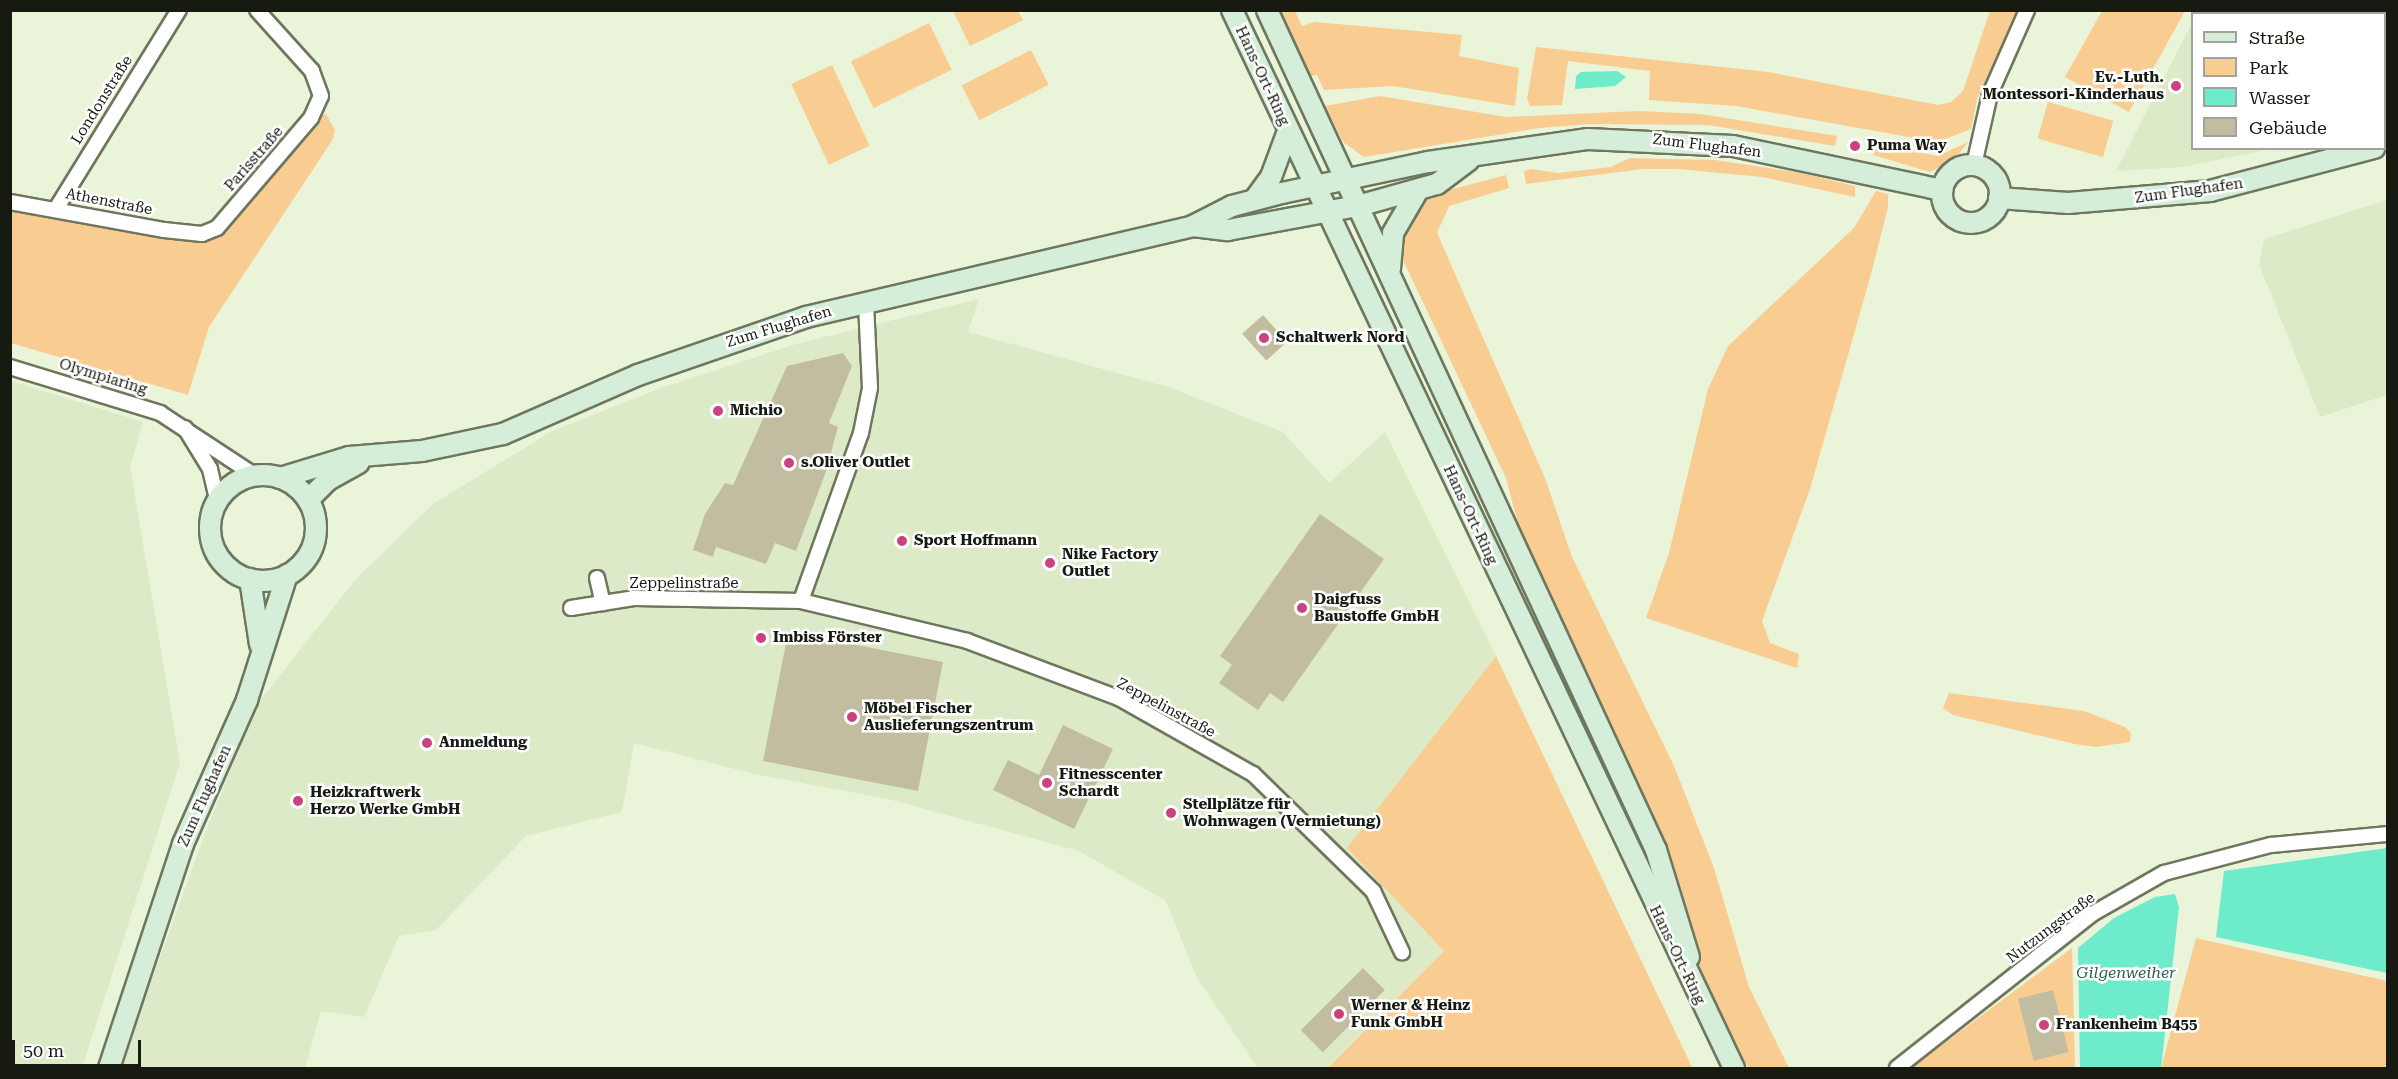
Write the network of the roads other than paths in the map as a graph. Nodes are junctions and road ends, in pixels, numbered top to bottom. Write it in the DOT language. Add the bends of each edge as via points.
graph roads {
  1 [pos="179,10"];
  2 [pos="257,10"];
  3 [pos="1232,10"];
  4 [pos="1267,10"];
  5 [pos="2027,10"];
  6 [pos="1288,131"];
  7 [pos="2366,150"];
  8 [pos="1469,160"];
  9 [pos="1974,165"];
  10 [pos="1346,180"];
  11 [pos="1315,186"];
  12 [pos="1418,190"];
  13 [pos="1942,190"];
  14 [pos="2000,198"];
  15 [pos="1256,200"];
  16 [pos="10,201"];
  17 [pos="1358,206"];
  18 [pos="56,209"];
  19 [pos="1326,211"];
  20 [pos="1193,226"];
  21 [pos="202,234"];
  22 [pos="1390,272"];
  23 [pos="866,303"];
  24 [pos="10,367"];
  25 [pos="184,426"];
  26 [pos="375,456"];
  27 [pos="254,475"];
  28 [pos="280,478"];
  29 [pos="217,500"];
  30 [pos="308,500"];
  31 [pos="287,575"];
  32 [pos="597,578"];
  33 [pos="250,579"];
  34 [pos="801,601"];
  35 [pos="603,603"];
  36 [pos="571,608"];
  37 [pos="261,653"];
  38 [pos="2388,834"];
  39 [pos="1402,952"];
  40 [pos="1708,1020"];
  41 [pos="109,1068"];
  42 [pos="1734,1068"];
  43 [pos="1897,1068"];
  1 -- 18 [label="street, Londonstraße"];
  2 -- 21 [label="street, Parisstraße" via="312,71 321,96 311,118 217,228"];
  3 -- 6 [label="street, Hans-Ort-Ring"];
  4 -- 10 [label="street, Hans-Ort-Ring"];
  5 -- 9 [label="street" via="1990,94"];
  6 -- 11 [label="street, Hans-Ort-Ring"];
  6 -- 15 [label="street" via="1271,177"];
  7 -- 14 [label="street, Zum Flughafen" via="2210,191 2068,203"];
  8 -- 10 [label="street, Zum Flughafen" via="1428,162"];
  8 -- 12 [label="street, Zum Flughafen" via="1437,184"];
  8 -- 13 [label="street, Zum Flughafen" via="1530,146 1639,138 1733,146"];
  9 -- 13 [label="street" via="1957,168"];
  9 -- 14 [label="street" via="1990,173"];
  10 -- 11 [label="street, Zum Flughafen"];
  10 -- 17 [label="street, Hans-Ort-Ring"];
  11 -- 15 [label="street, Zum Flughafen"];
  11 -- 19 [label="street, Hans-Ort-Ring"];
  12 -- 17 [label="street, Zum Flughafen"];
  12 -- 22 [label="street" via="1393,233"];
  13 -- 14 [label="street" via="1945,207 1965,222 1984,219"];
  15 -- 20 [label="street, Zum Flughafen" via="1232,206"];
  16 -- 18 [label="street, Athenstraße"];
  17 -- 19 [label="street, Zum Flughafen"];
  17 -- 22 [label="street, Hans-Ort-Ring"];
  18 -- 21 [label="street, Athenstraße"];
  19 -- 20 [label="street, Zum Flughafen" via="1228,230"];
  19 -- 40 [label="street, Hans-Ort-Ring"];
  20 -- 23 [label="street, Zum Flughafen"];
  22 -- 40 [label="street, Hans-Ort-Ring" via="1656,850"];
  23 -- 26 [label="street, Zum Flughafen" via="806,317 682,358 503,434"];
  23 -- 34 [label="street" via="870,388 861,433"];
  24 -- 25 [label="street, Olympiaring" via="132,402"];
  25 -- 27 [label="street, Olympiaring"];
  25 -- 29 [label="street" via="210,469"];
  26 -- 28 [label="street, Zum Flughafen" via="349,457"];
  26 -- 30 [label="street, Zum Flughafen" via="340,472"];
  27 -- 28 [label="street"];
  27 -- 29 [label="street" via="240,480"];
  28 -- 30 [label="street"];
  29 -- 33 [label="street" via="210,520 212,544 227,567"];
  30 -- 31 [label="street" via="315,522 312,548"];
  31 -- 33 [label="street"];
  31 -- 37 [label="street, Zum Flughafen"];
  32 -- 35 [label="street"];
  33 -- 37 [label="street, Zum Flughafen"];
  34 -- 35 [label="street, Zeppelinstraße" via="635,598"];
  34 -- 39 [label="street, Zeppelinstraße" via="967,641 1119,698 1253,774 1373,891"];
  35 -- 36 [label="street, Zeppelinstraße"];
  37 -- 41 [label="street, Zum Flughafen" via="233,734 183,844"];
  38 -- 43 [label="street, Nutzungstraße" via="2271,845 2164,873 2092,914"];
  40 -- 42 [label="street, Hans-Ort-Ring"];
}
